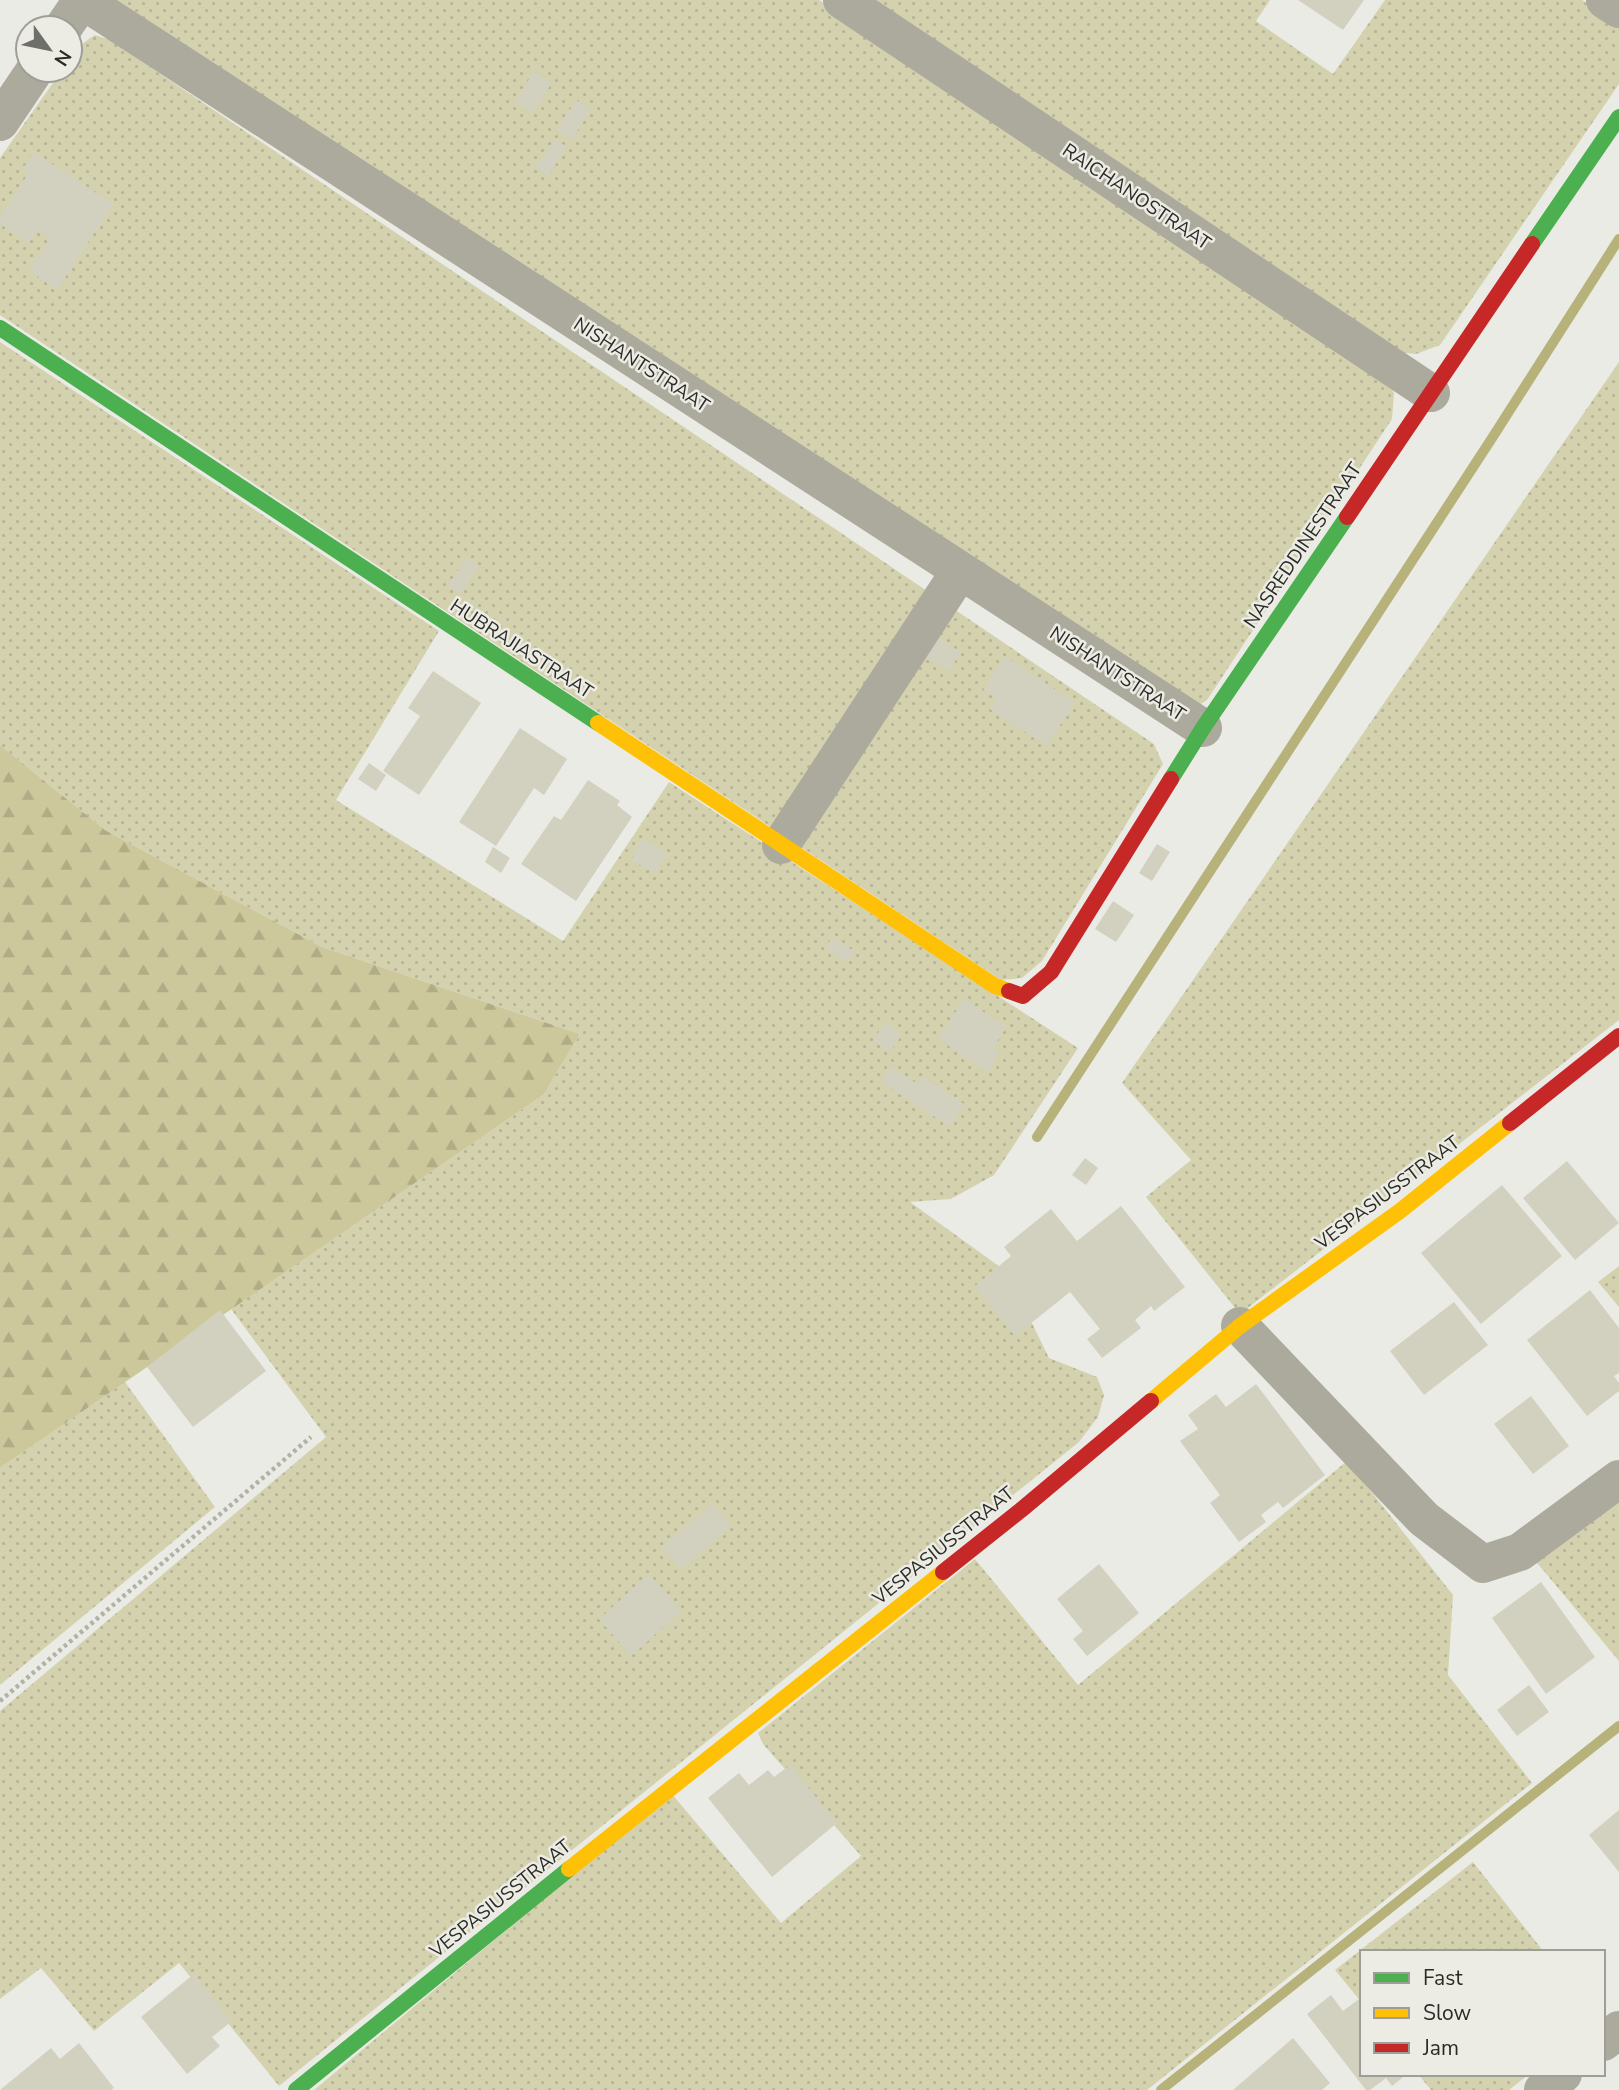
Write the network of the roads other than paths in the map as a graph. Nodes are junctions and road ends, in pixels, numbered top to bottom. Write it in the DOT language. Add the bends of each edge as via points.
graph roads {
  1 [pos="82,0"];
  2 [pos="842,0"];
  3 [pos="1605,0"];
  4 [pos="1619,9"];
  5 [pos="26,84"];
  6 [pos="1619,117"];
  7 [pos="0,122"];
  8 [pos="0,328"];
  9 [pos="1431,393"];
  10 [pos="960,570"];
  11 [pos="1203,728"];
  12 [pos="781,845"];
  13 [pos="1024,996"];
  14 [pos="1619,1036"];
  15 [pos="1240,1326"];
  16 [pos="1619,1479"];
  17 [pos="1560,2076"];
  18 [pos="296,2090"];
  19 [pos="1543,2090"];
  1 -- 10 [label="street, NISHANTSTRAAT"];
  2 -- 9 [label="street, RAICHANOSTRAAT"];
  3 -- 4 [label="street"];
  5 -- 7 [label="street"];
  6 -- 9 [label="street, NASREDDINESTRAAT"];
  8 -- 12 [label="street, HUBRAJIASTRAAT"];
  9 -- 11 [label="street, NASREDDINESTRAAT"];
  10 -- 11 [label="street, NISHANTSTRAAT"];
  10 -- 12 [label="street"];
  11 -- 13 [label="street, NASREDDINESTRAAT" via="1051,972"];
  12 -- 13 [label="street, HUBRAJIASTRAAT" via="995,986"];
  14 -- 15 [label="street, VESPASIUSSTRAAT" via="1400,1211"];
  15 -- 16 [label="street" via="1424,1519 1483,1564 1520,1552"];
  15 -- 18 [label="street, VESPASIUSSTRAAT" via="1021,1510"];
  17 -- 19 [label="street"];
}
